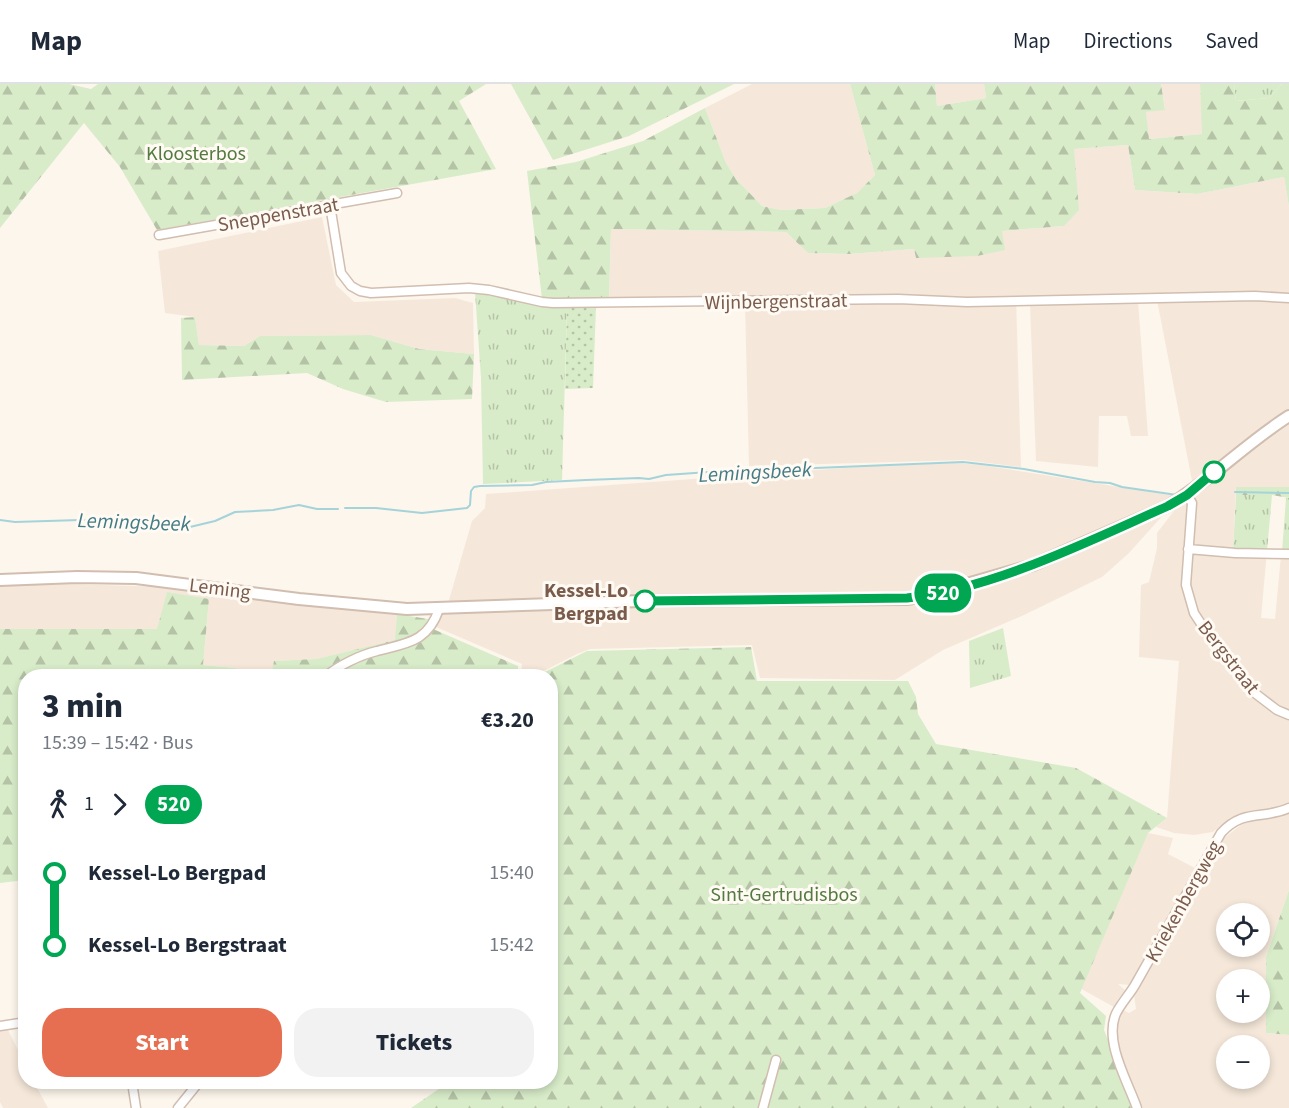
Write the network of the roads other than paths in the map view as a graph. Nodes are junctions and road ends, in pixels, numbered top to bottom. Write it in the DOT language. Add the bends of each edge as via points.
graph roads {
  1 [pos="397,193"];
  2 [pos="330,204"];
  3 [pos="159,235"];
  4 [pos="1289,298"];
  5 [pos="1289,416"];
  6 [pos="1187,495"];
  7 [pos="1188,549"];
  8 [pos="1289,554"];
  9 [pos="0,580"];
  10 [pos="439,609"];
  11 [pos="338,669"];
  12 [pos="1289,715"];
  13 [pos="1289,808"];
  14 [pos="18,1023"];
  15 [pos="0,1026"];
  16 [pos="776,1060"];
  17 [pos="133,1089"];
  18 [pos="193,1089"];
  19 [pos="136,1108"];
  20 [pos="178,1108"];
  21 [pos="763,1108"];
  22 [pos="1137,1108"];
  1 -- 2 [label="street, Sneppenstraat"];
  2 -- 3 [label="street, Sneppenstraat"];
  2 -- 4 [label="street, Wijnbergenstraat" via="340,273 351,286 371,293 469,288 553,303"];
  5 -- 6 [label="street, Leming"];
  6 -- 7 [label="street, Bergstraat" via="1192,503"];
  6 -- 10 [label="street, Leming" via="1033,565 925,597 641,601"];
  7 -- 8 [label="street"];
  7 -- 12 [label="street, Bergstraat" via="1186,585 1194,612 1256,694"];
  9 -- 10 [label="street, Leming" via="136,578 299,599"];
  10 -- 11 [label="street" via="435,620 416,640 361,656"];
  13 -- 22 [label="street, Kriekenbergweg" via="1245,816 1221,833 1114,1017 1112,1034"];
  14 -- 15 [label="street"];
  16 -- 21 [label="street"];
  17 -- 19 [label="street"];
  18 -- 20 [label="street"];
}
